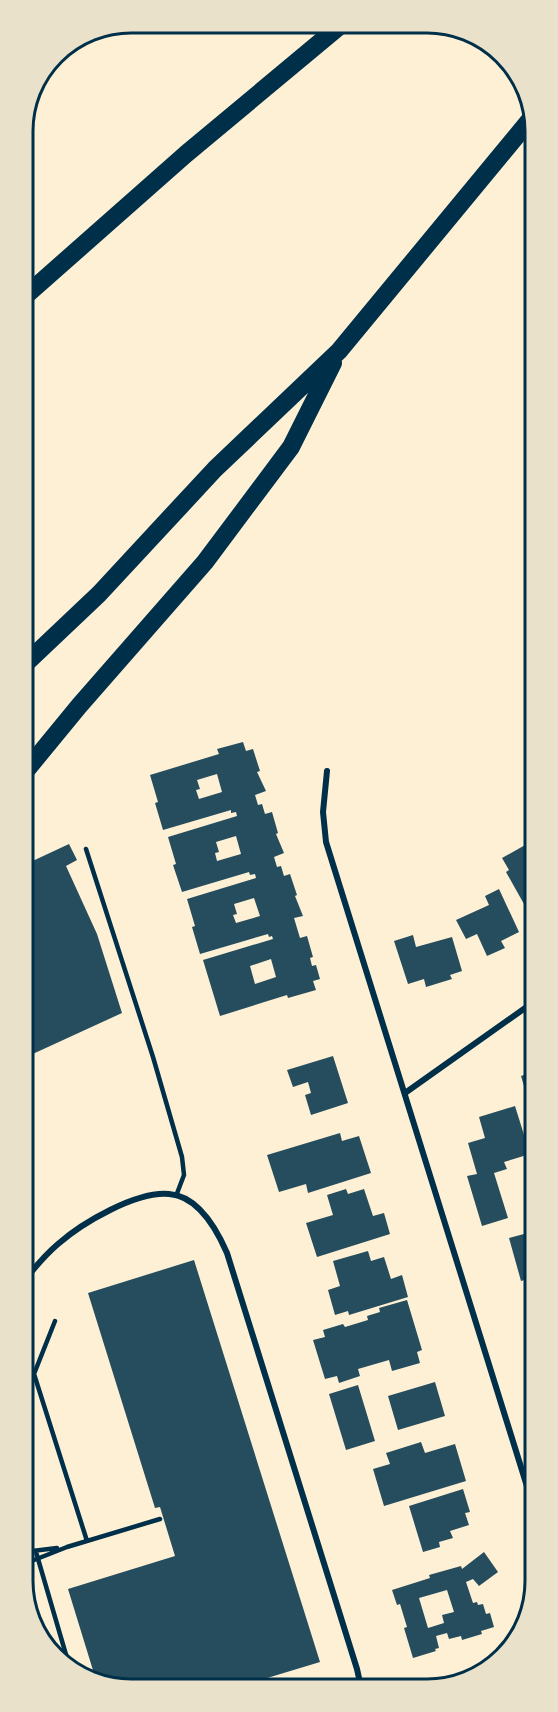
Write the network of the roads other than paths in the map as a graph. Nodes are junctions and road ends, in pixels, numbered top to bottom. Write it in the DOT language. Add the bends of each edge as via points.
graph roads {
  1 [pos="331,33"];
  2 [pos="525,127"];
  3 [pos="33,289"];
  4 [pos="339,351"];
  5 [pos="33,657"];
  6 [pos="33,762"];
  7 [pos="327,771"];
  8 [pos="86,849"];
  9 [pos="525,1008"];
  10 [pos="405,1093"];
  11 [pos="176,1196"];
  12 [pos="33,1270"];
  13 [pos="56,1322"];
  14 [pos="525,1480"];
  15 [pos="160,1519"];
  16 [pos="87,1541"];
  17 [pos="67,1547"];
  18 [pos="36,1552"];
  19 [pos="38,1559"];
  20 [pos="33,1561"];
  21 [pos="66,1654"];
  22 [pos="359,1679"];
  1 -- 3 [label="highway"];
  2 -- 4 [label="highway"];
  4 -- 5 [label="highway" via="215,469 99,594"];
  4 -- 6 [label="highway" via="291,447 205,562"];
  7 -- 10 [label="street" via="323,812 326,842"];
  8 -- 11 [label="lane" via="182,1157 184,1175"];
  9 -- 10 [label="street"];
  10 -- 14 [label="street"];
  11 -- 12 [label="street" via="154,1195 103,1215 59,1243"];
  11 -- 22 [label="street" via="210,1220 227,1253"];
  13 -- 16 [label="lane" via="34,1374"];
  15 -- 16 [label="lane"];
  16 -- 17 [label="lane"];
  17 -- 18 [label="lane"];
  17 -- 19 [label="lane"];
  18 -- 19 [label="lane"];
  19 -- 20 [label="lane"];
  19 -- 21 [label="lane"];
}
